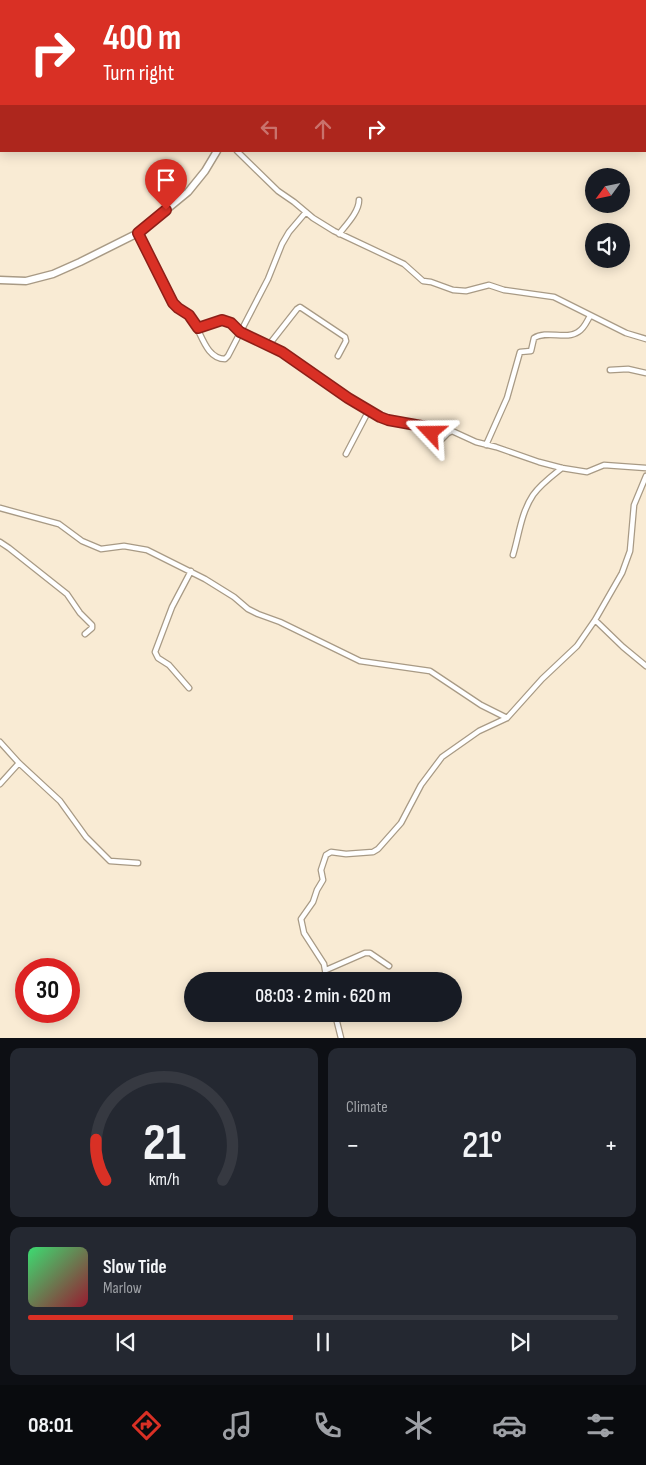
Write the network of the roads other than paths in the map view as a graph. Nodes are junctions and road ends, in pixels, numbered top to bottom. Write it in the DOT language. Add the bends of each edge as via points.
graph roads {
  1 [pos="216,152"];
  2 [pos="238,152"];
  3 [pos="359,200"];
  4 [pos="306,212"];
  5 [pos="138,233"];
  6 [pos="340,234"];
  7 [pos="0,280"];
  8 [pos="590,316"];
  9 [pos="198,328"];
  10 [pos="240,332"];
  11 [pos="646,338"];
  12 [pos="268,346"];
  13 [pos="338,356"];
  14 [pos="610,370"];
  15 [pos="646,373"];
  16 [pos="369,410"];
  17 [pos="486,444"];
  18 [pos="346,454"];
  19 [pos="562,468"];
  20 [pos="646,468"];
  21 [pos="646,476"];
  22 [pos="0,508"];
  23 [pos="0,542"];
  24 [pos="513,555"];
  25 [pos="192,572"];
  26 [pos="595,620"];
  27 [pos="85,634"];
  28 [pos="646,666"];
  29 [pos="189,688"];
  30 [pos="506,718"];
  31 [pos="0,742"];
  32 [pos="19,763"];
  33 [pos="0,784"];
  34 [pos="138,863"];
  35 [pos="389,966"];
  36 [pos="326,970"];
  37 [pos="337,1022"];
  38 [pos="341,1038"];
  1 -- 5 [label="street" via="188,192"];
  2 -- 4 [label="street"];
  3 -- 6 [label="street" via="356,211"];
  4 -- 6 [label="street"];
  4 -- 10 [label="street" via="282,244"];
  5 -- 7 [label="street" via="53,274 26,281"];
  5 -- 9 [label="street" via="173,303 189,315"];
  6 -- 8 [label="street" via="404,264 423,281 466,291 489,285 554,296"];
  8 -- 11 [label="street" via="632,336"];
  8 -- 17 [label="street" via="576,334 540,335 534,338 531,351 520,352 507,398"];
  9 -- 10 [label="street" via="222,320"];
  9 -- 10 [label="street" via="212,354 221,359 228,356"];
  10 -- 12 [label="street"];
  12 -- 13 [label="street" via="300,307 345,337"];
  12 -- 16 [label="street"];
  14 -- 15 [label="street"];
  16 -- 17 [label="street" via="388,420 427,427 439,442 452,432"];
  16 -- 18 [label="street"];
  17 -- 19 [label="street"];
  19 -- 20 [label="street" via="587,472 604,465"];
  19 -- 24 [label="street" via="531,498"];
  21 -- 26 [label="street" via="634,505 630,551 622,573"];
  22 -- 25 [label="street" via="59,524 82,541 101,549 132,546"];
  23 -- 27 [label="street" via="70,598 92,625"];
  25 -- 29 [label="street" via="172,607 156,652 158,658 169,665"];
  25 -- 30 [label="street" via="258,614 360,661 430,672"];
  26 -- 28 [label="street"];
  26 -- 30 [label="street" via="577,646"];
  30 -- 36 [label="street" via="479,731 442,757 421,785 401,823 378,849 346,854 330,852 326,855 321,865 323,880 301,919 304,934 322,958"];
  31 -- 32 [label="street"];
  32 -- 33 [label="street"];
  32 -- 34 [label="street" via="60,801 86,837 110,861"];
  35 -- 36 [label="street" via="365,953"];
  37 -- 38 [label="street"];
}
